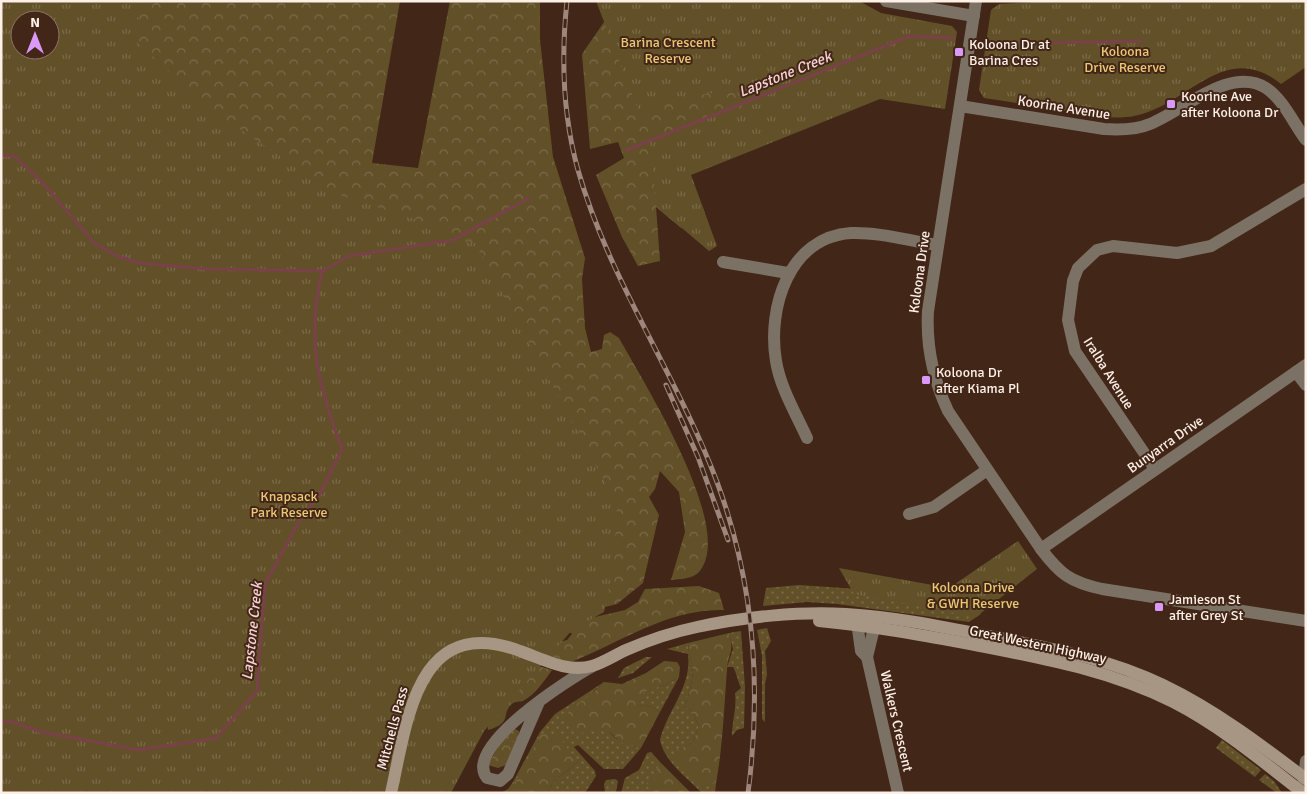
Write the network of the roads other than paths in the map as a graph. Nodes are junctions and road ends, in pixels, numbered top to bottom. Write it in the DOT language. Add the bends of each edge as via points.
graph roads {
  1 [pos="886,1"];
  2 [pos="976,1"];
  3 [pos="974,16"];
  4 [pos="960,106"];
  5 [pos="1306,140"];
  6 [pos="1306,189"];
  7 [pos="938,245"];
  8 [pos="724,262"];
  9 [pos="788,273"];
  10 [pos="1301,368"];
  11 [pos="1306,386"];
  12 [pos="807,438"];
  13 [pos="1155,469"];
  14 [pos="987,470"];
  15 [pos="909,514"];
  16 [pos="1041,548"];
  17 [pos="856,620"];
  18 [pos="1306,621"];
  19 [pos="874,628"];
  20 [pos="868,657"];
  21 [pos="593,666"];
  22 [pos="539,702"];
  23 [pos="1306,761"];
  24 [pos="1303,787"];
  25 [pos="391,793"];
  26 [pos="898,793"];
  1 -- 3 [label="street"];
  2 -- 3 [label="street, Koloona Drive"];
  3 -- 4 [label="street, Koloona Drive"];
  4 -- 5 [label="street, Koorine Avenue" via="1104,129 1124,129 1151,124 1223,84 1246,82 1261,85 1273,94"];
  4 -- 7 [label="street, Koloona Drive"];
  6 -- 13 [label="street, Iralba Avenue" via="1203,249 1177,253 1113,246 1097,250 1078,268 1068,320 1071,342 1079,359"];
  7 -- 9 [label="street" via="860,233 840,235 816,246"];
  7 -- 14 [label="street, Koloona Drive" via="928,318 932,367 948,411"];
  8 -- 9 [label="street"];
  9 -- 12 [label="street" via="776,322 775,354 780,377"];
  10 -- 11 [label="street"];
  10 -- 13 [label="street, Bunyarra Drive"];
  13 -- 16 [label="street, Bunyarra Drive"];
  14 -- 15 [label="street" via="934,507"];
  14 -- 16 [label="street, Koloona Drive"];
  16 -- 18 [label="street, Koloona Drive" via="1060,572 1084,585"];
  17 -- 19 [label="main road, Great Western Highway"];
  17 -- 20 [label="street, Walkers Crescent" via="861,651"];
  17 -- 21 [label="main road, Great Western Highway" via="817,614 696,627 656,638"];
  17 -- 24 [label="main road, Great Western Highway" via="925,624 1053,648 1134,672 1213,712"];
  19 -- 20 [label="street, Walkers Crescent"];
  19 -- 24 [label="main road, Great Western Highway" via="1051,660 1127,682 1174,702"];
  20 -- 26 [label="street, Walkers Crescent"];
  21 -- 22 [label="street, Great Western Highway"];
  21 -- 25 [label="main road, Mitchells Pass" via="568,668 499,645 471,645 452,650 428,670 417,689"];
  22 -- 22 [label="street, Great Western Highway" via="508,774 500,781 487,778 482,764 488,752 511,724"];
  23 -- 24 [label="street"];
}
